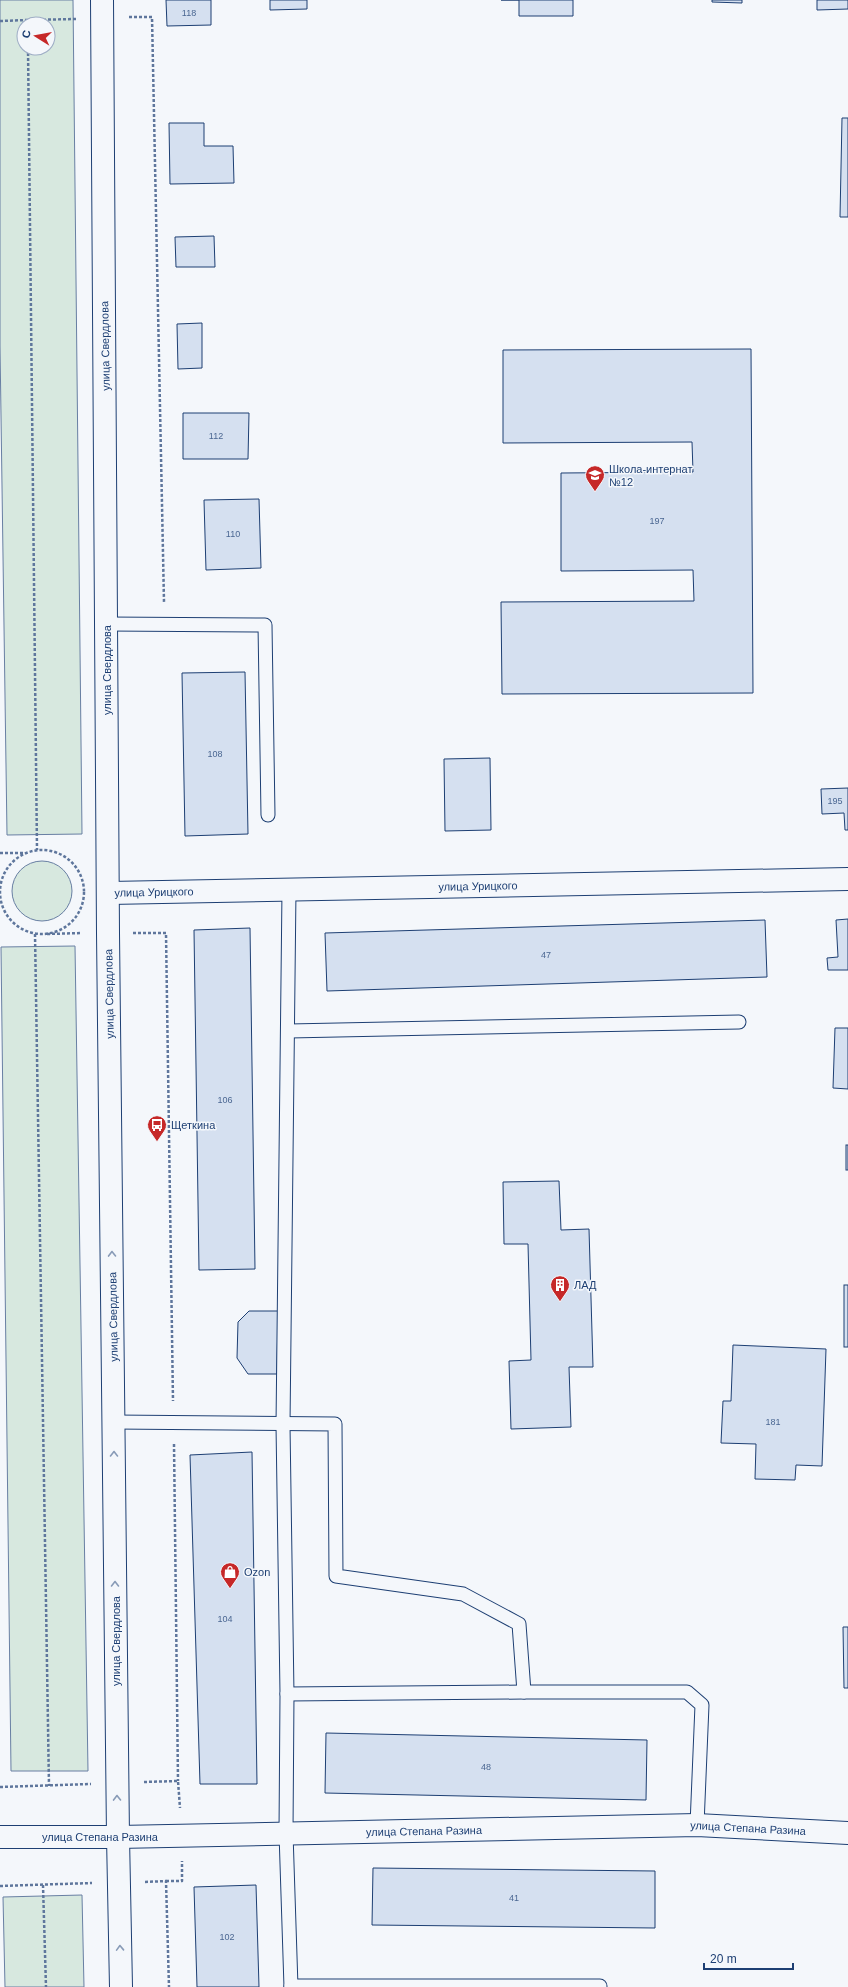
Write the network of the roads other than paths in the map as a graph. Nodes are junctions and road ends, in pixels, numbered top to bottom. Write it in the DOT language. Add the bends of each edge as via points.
graph roads {
  1 [pos="102,9"];
  2 [pos="107,624"];
  3 [pos="268,815"];
  4 [pos="848,878"];
  5 [pos="289,890"];
  6 [pos="109,893"];
  7 [pos="739,1022"];
  8 [pos="289,1031"];
  9 [pos="114,1422"];
  10 [pos="283,1425"];
  11 [pos="524,1692"];
  12 [pos="287,1694"];
  13 [pos="697,1825"];
  14 [pos="848,1833"];
  15 [pos="286,1834"];
  16 [pos="0,1837"];
  17 [pos="118,1837"];
  18 [pos="600,1986"];
  19 [pos="122,1987"];
  20 [pos="291,1987"];
  1 -- 2 [label="main road, улица Свердлова"];
  2 -- 3 [label="lane" via="265,625"];
  2 -- 6 [label="main road, улица Свердлова"];
  4 -- 5 [label="main road, улица Урицкого"];
  5 -- 6 [label="main road, улица Урицкого"];
  5 -- 8 [label="lane"];
  9 -- 6 [label="main road, улица Свердлова, one-way"];
  7 -- 8 [label="lane"];
  8 -- 10 [label="lane"];
  9 -- 10 [label="lane"];
  17 -- 9 [label="main road, улица Свердлова, one-way"];
  10 -- 11 [label="lane" via="335,1424 336,1576 463,1594 519,1624"];
  10 -- 12 [label="lane"];
  11 -- 12 [label="lane"];
  11 -- 13 [label="lane" via="687,1692 702,1705"];
  12 -- 15 [label="lane"];
  13 -- 14 [label="main road, улица Степана Разина"];
  13 -- 15 [label="main road, улица Степана Разина"];
  15 -- 17 [label="main road, улица Степана Разина"];
  15 -- 20 [label="lane"];
  16 -- 17 [label="main road, улица Степана Разина"];
  19 -- 17 [label="main road, улица Свердлова, one-way"];
  18 -- 20 [label="lane"];
}
